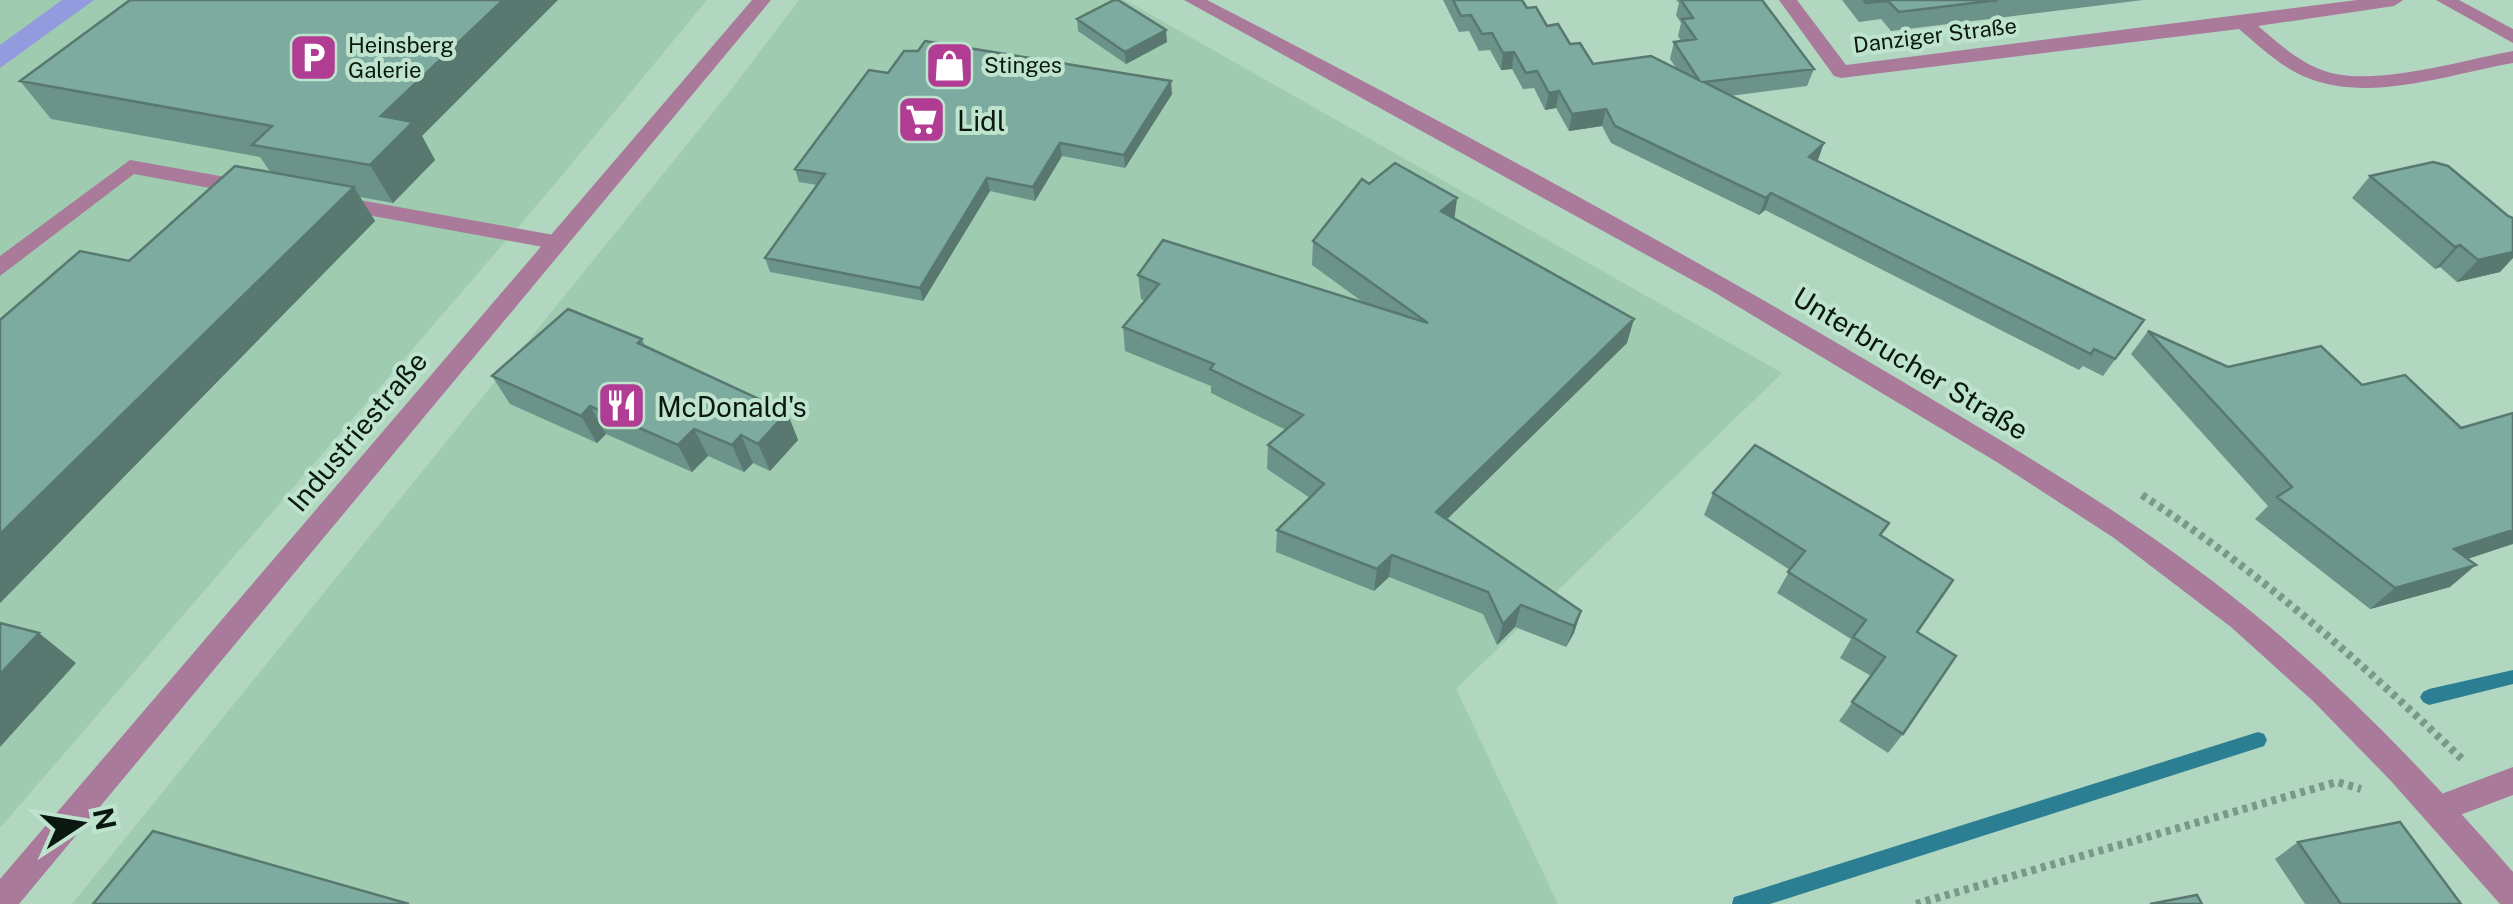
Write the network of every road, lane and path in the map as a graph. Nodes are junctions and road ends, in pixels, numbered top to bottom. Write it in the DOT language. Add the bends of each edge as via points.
graph roads {
  1 [pos="762,0"];
  2 [pos="1193,0"];
  3 [pos="1233,0"];
  4 [pos="1788,0"];
  5 [pos="2394,0"];
  6 [pos="2445,0"];
  7 [pos="2243,23"];
  8 [pos="2513,36"];
  9 [pos="1306,57"];
  10 [pos="2513,58"];
  11 [pos="268,191"];
  12 [pos="307,198"];
  13 [pos="554,242"];
  14 [pos="0,268"];
  15 [pos="2513,781"];
  16 [pos="2370,791"];
  17 [pos="2439,809"];
  18 [pos="2513,895"];
  19 [pos="0,902"];
  20 [pos="1916,904"];
  1 -- 13 [label="street, Industriestraße"];
  2 -- 9 [label="street, Unterbrucher Straße"];
  3 -- 9 [label="street"];
  4 -- 7 [label="street, Danziger Straße" via="1841,72"];
  5 -- 7 [label="street, Danziger Straße"];
  6 -- 8 [label="street"];
  7 -- 10 [label="street" via="2293,63 2328,79 2359,81"];
  9 -- 17 [label="street, Unterbrucher Straße" via="1740,295 2091,508 2198,585 2318,686"];
  11 -- 14 [label="street" via="130,167"];
  12 -- 13 [label="street"];
  13 -- 19 [label="street, Industriestraße"];
  15 -- 17 [label="street"];
  16 -- 20 [label="path" via="2336,782"];
  17 -- 18 [label="street, Unterbrucher Straße"];
}
